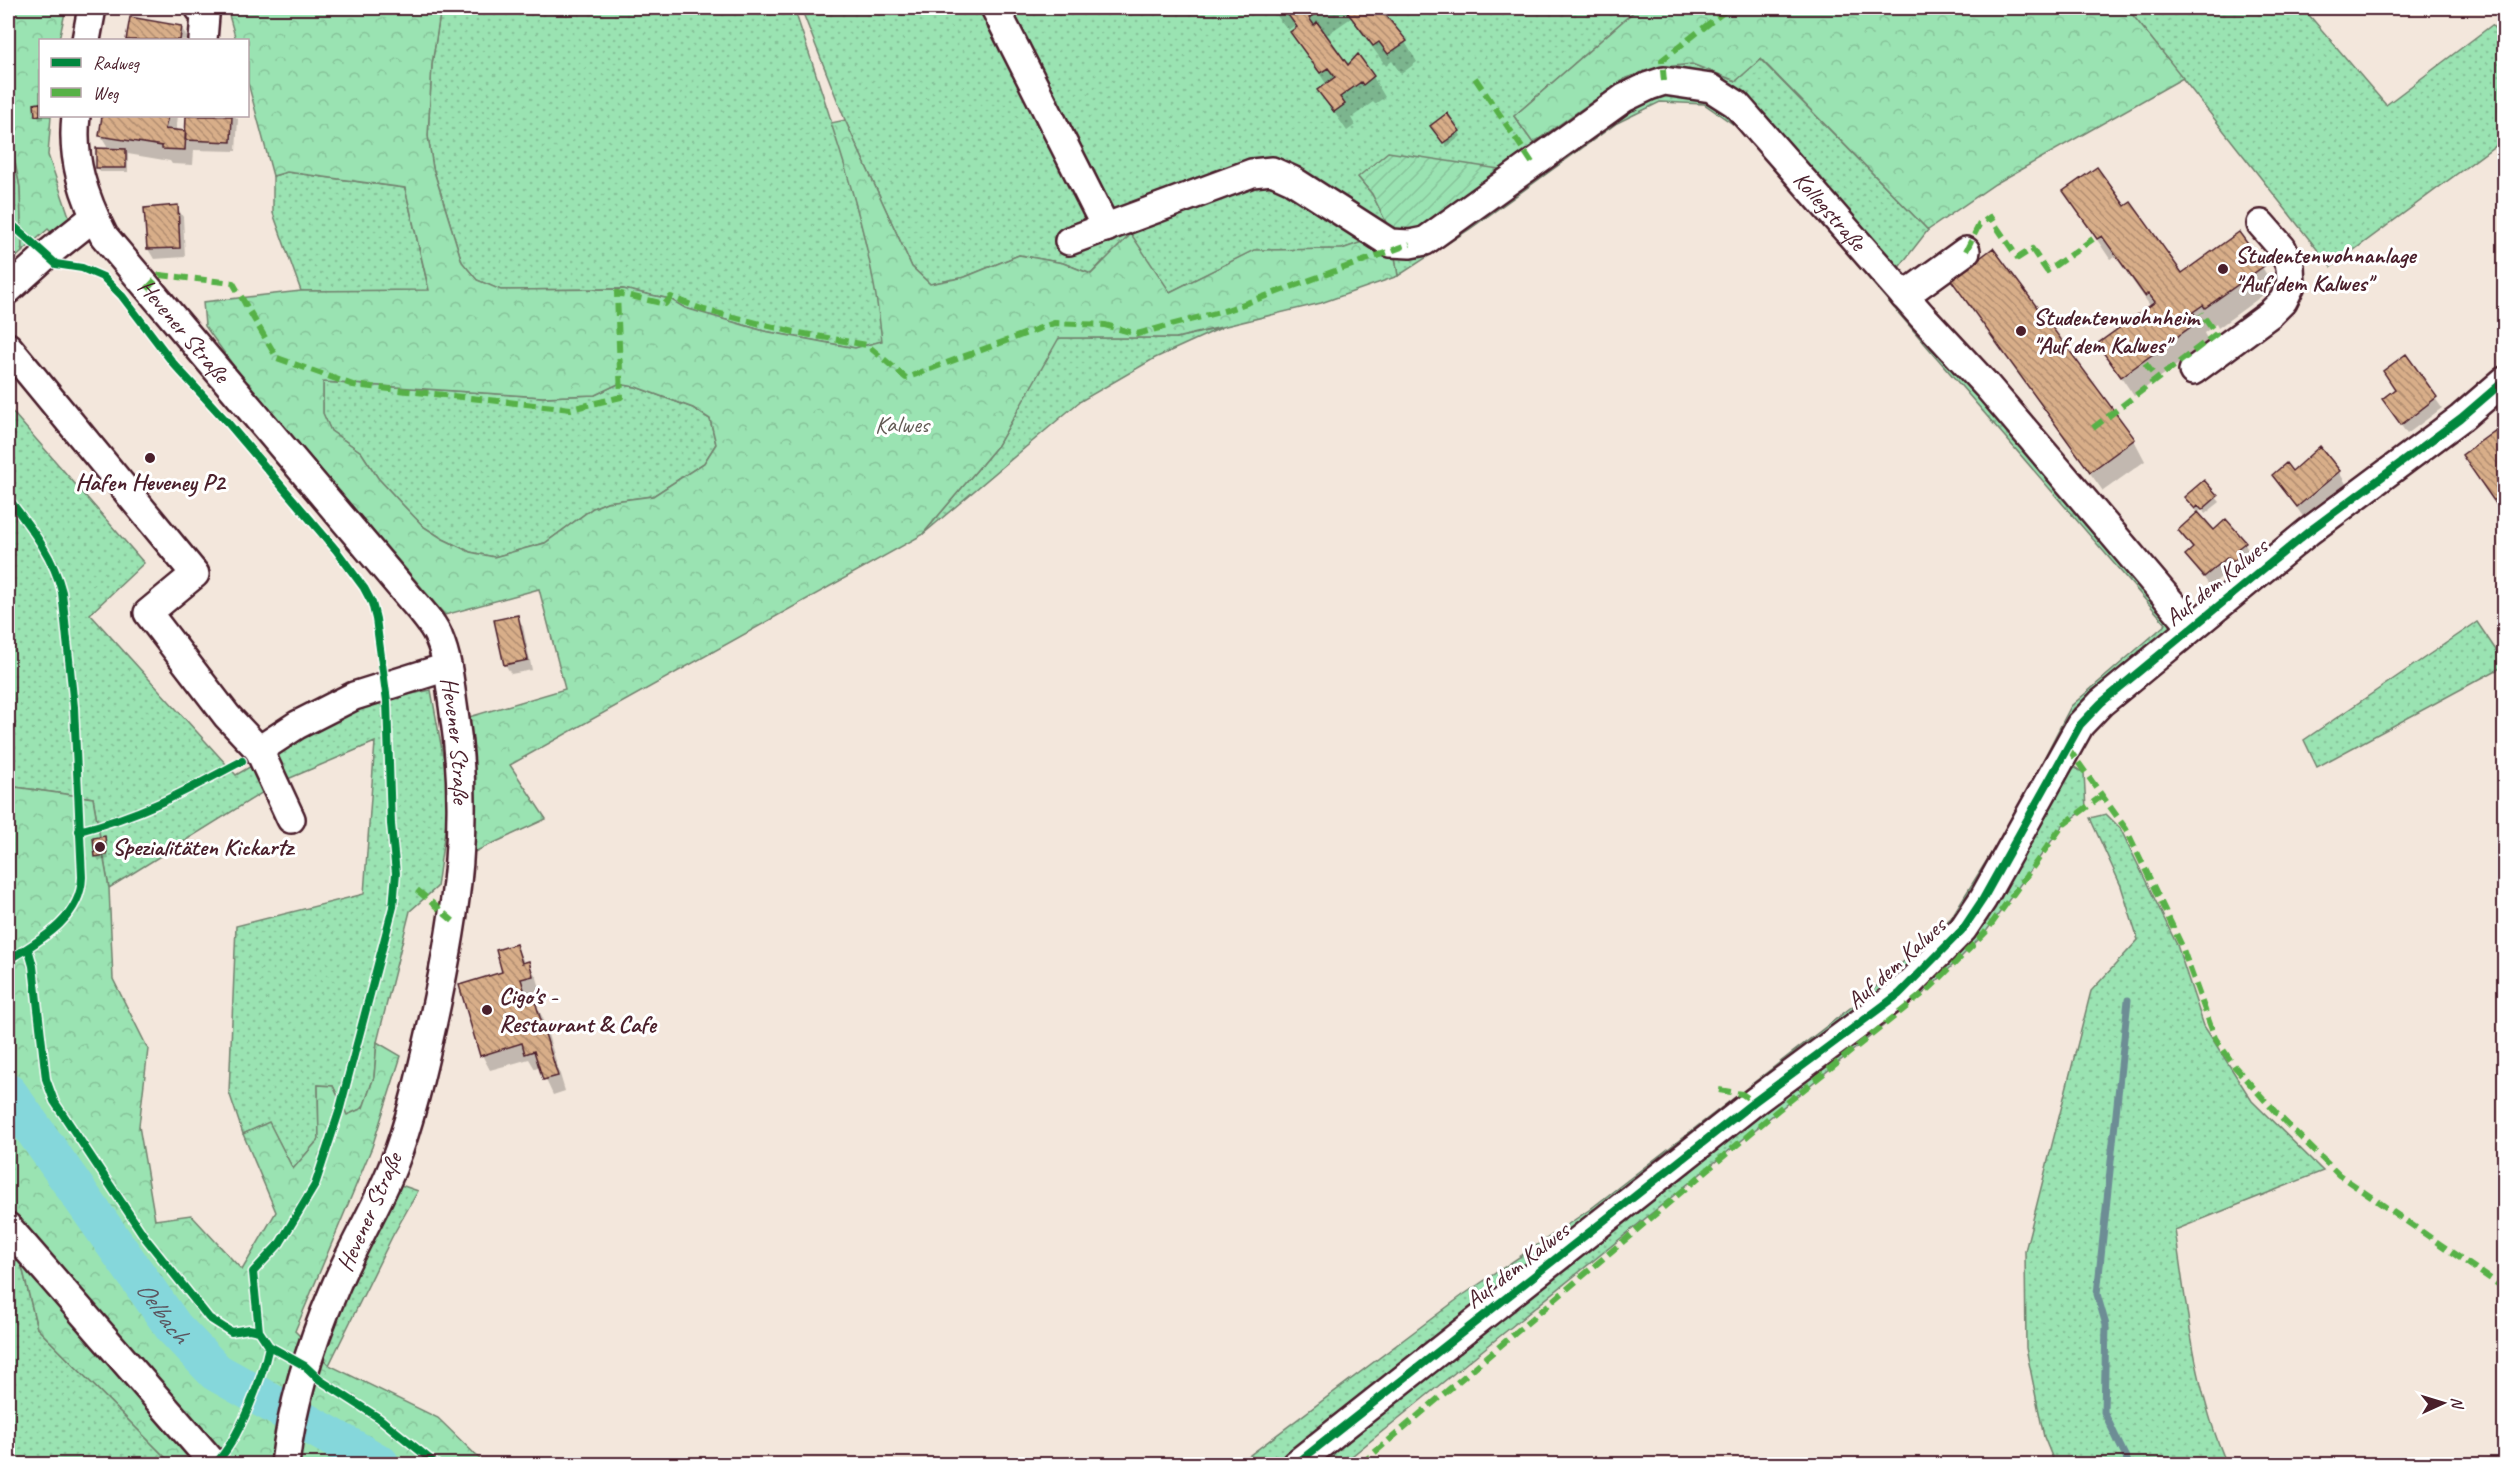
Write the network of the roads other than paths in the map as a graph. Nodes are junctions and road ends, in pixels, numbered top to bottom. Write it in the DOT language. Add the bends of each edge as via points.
graph roads {
  1 [pos="92,8"];
  2 [pos="199,8"];
  3 [pos="995,8"];
  4 [pos="86,39"];
  5 [pos="203,39"];
  6 [pos="76,117"];
  7 [pos="94,217"];
  8 [pos="2261,224"];
  9 [pos="1106,228"];
  10 [pos="1069,241"];
  11 [pos="1966,251"];
  12 [pos="8,290"];
  13 [pos="1904,296"];
  14 [pos="8,346"];
  15 [pos="2193,371"];
  16 [pos="2505,381"];
  17 [pos="2191,626"];
  18 [pos="447,667"];
  19 [pos="258,750"];
  20 [pos="291,819"];
  21 [pos="8,1227"];
  22 [pos="214,1464"];
  23 [pos="285,1464"];
  24 [pos="1296,1464"];
  1 -- 4 [label="street"];
  2 -- 5 [label="street" via="205,15"];
  3 -- 9 [label="street"];
  6 -- 7 [label="street, Hevener Straße" via="75,155"];
  7 -- 12 [label="street"];
  7 -- 18 [label="street, Hevener Straße" via="115,251 410,598 439,637"];
  8 -- 15 [label="street" via="2282,248 2290,266 2291,285 2270,314"];
  9 -- 10 [label="street"];
  9 -- 13 [label="street, Kollegstraße" via="1252,173 1272,171 1390,243 1425,241 1624,98 1664,81 1711,88 1736,104"];
  11 -- 13 [label="street"];
  13 -- 17 [label="street, Kollegstraße" via="1987,386"];
  14 -- 19 [label="street" via="195,574 148,613 213,699"];
  16 -- 17 [label="street, Auf dem Kalwes"];
  17 -- 24 [label="street, Auf dem Kalwes" via="2080,725 1963,929 1899,994 1754,1102"];
  18 -- 19 [label="street" via="354,696"];
  18 -- 23 [label="street, Hevener Straße" via="459,741 463,827 454,910 437,1004 418,1086 393,1167 334,1289 299,1387"];
  19 -- 20 [label="street"];
  21 -- 22 [label="street"];
}
